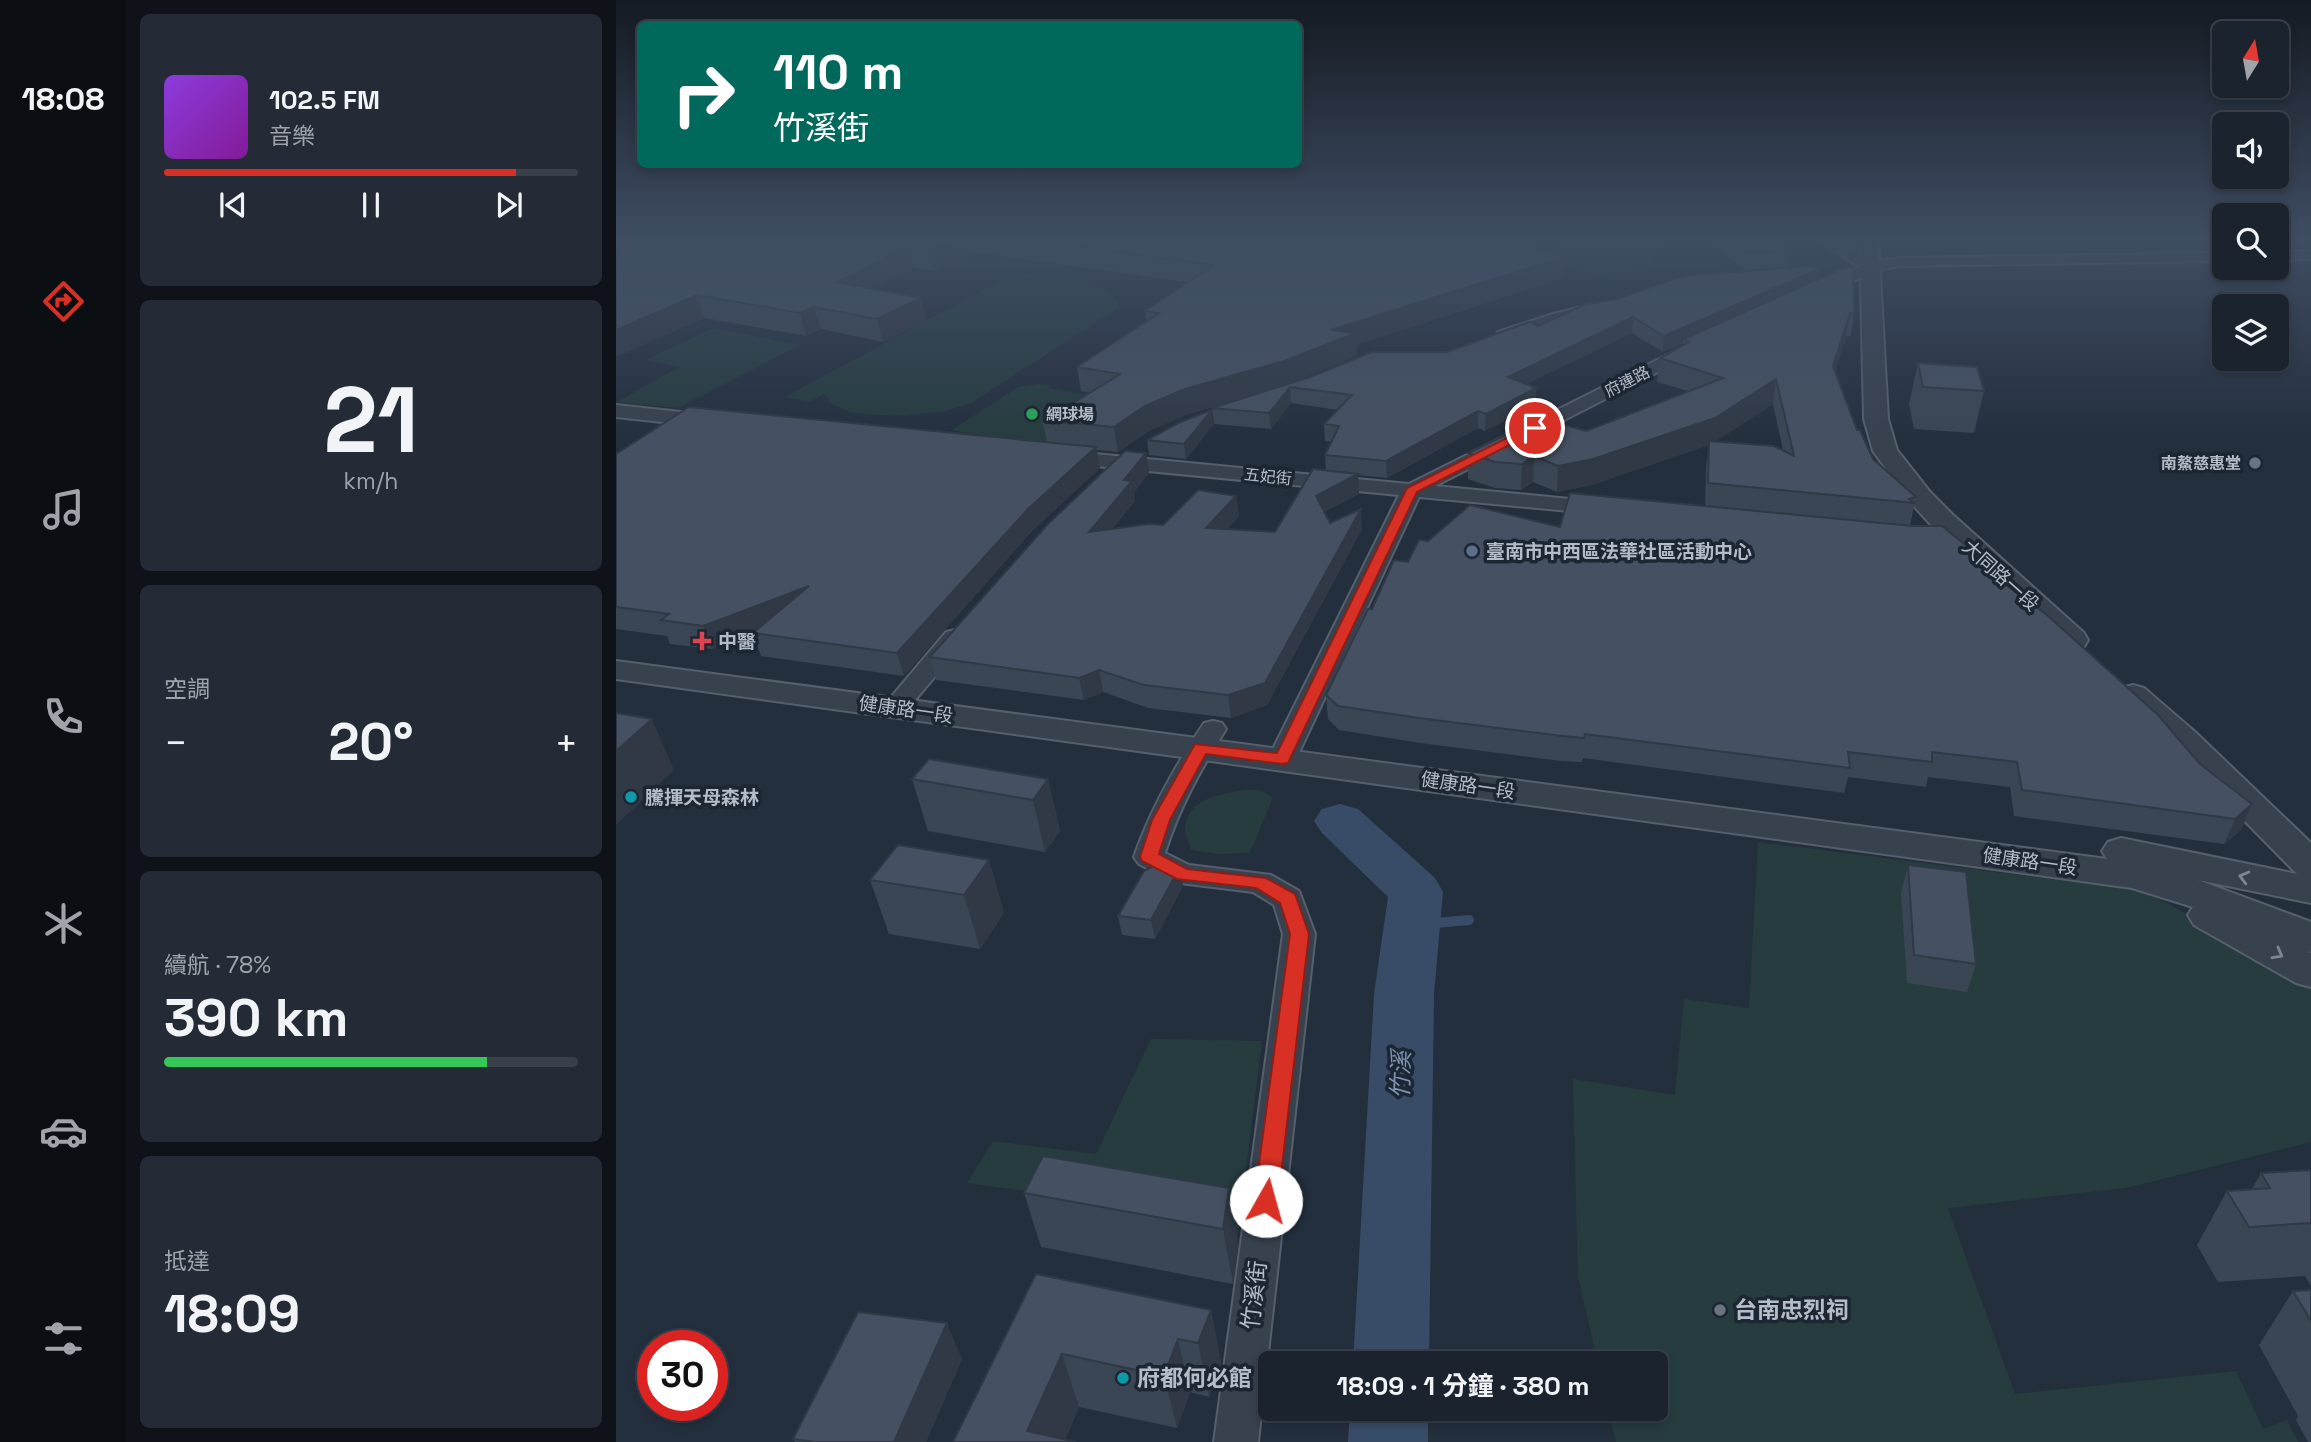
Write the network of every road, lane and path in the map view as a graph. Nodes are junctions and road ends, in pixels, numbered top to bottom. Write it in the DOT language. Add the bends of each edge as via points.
graph roads {
  1 [pos="1872,306"];
  2 [pos="1611,308"];
  3 [pos="1707,341"];
  4 [pos="1483,345"];
  5 [pos="616,411"];
  6 [pos="690,419"];
  7 [pos="728,422"];
  8 [pos="669,433"];
  9 [pos="1140,448"];
  10 [pos="1051,456"];
  11 [pos="1120,463"];
  12 [pos="1100,481"];
  13 [pos="1412,490"];
  14 [pos="1617,510"];
  15 [pos="1961,538"];
  16 [pos="1931,540"];
  17 [pos="963,627"];
  18 [pos="616,652"];
  19 [pos="2089,655"];
  20 [pos="616,670"];
  21 [pos="2117,680"];
  22 [pos="904,698"];
  23 [pos="1207,738"];
  24 [pos="1287,749"];
  25 [pos="2311,866"];
  26 [pos="2132,874"];
  27 [pos="2311,890"];
  28 [pos="2311,938"];
  29 [pos="2311,972"];
  30 [pos="1236,1442"];
  1 -- 15 [label="street, 大同路一段" via="1876,419 1885,451 1921,498"];
  2 -- 4 [label="street" via="1559,317"];
  3 -- 13 [label="street, 府連路"];
  5 -- 6 [label="street"];
  6 -- 7 [label="street"];
  6 -- 8 [label="street"];
  9 -- 11 [label="street"];
  10 -- 11 [label="street, 五妃街"];
  11 -- 12 [label="street"];
  11 -- 13 [label="street, 五妃街"];
  13 -- 14 [label="street, 五妃街"];
  13 -- 24 [label="street"];
  15 -- 16 [label="street"];
  15 -- 19 [label="street, 大同路一段"];
  17 -- 22 [label="street"];
  18 -- 22 [label="street, 健康路一段"];
  20 -- 22 [label="street, 健康路一段"];
  21 -- 25 [label="street"];
  22 -- 23 [label="street, 健康路一段"];
  23 -- 24 [label="street, 健康路一段"];
  23 -- 30 [label="street, 竹溪街" via="1161,820 1149,857 1183,875 1260,882 1288,899 1300,934"];
  24 -- 26 [label="street, 健康路一段"];
  27 -- 24 [label="street, 健康路一段, one-way" via="2126,852"];
  26 -- 28 [label="street, 健康路一段" via="2189,890"];
  26 -- 29 [label="street, one-way"];
}
